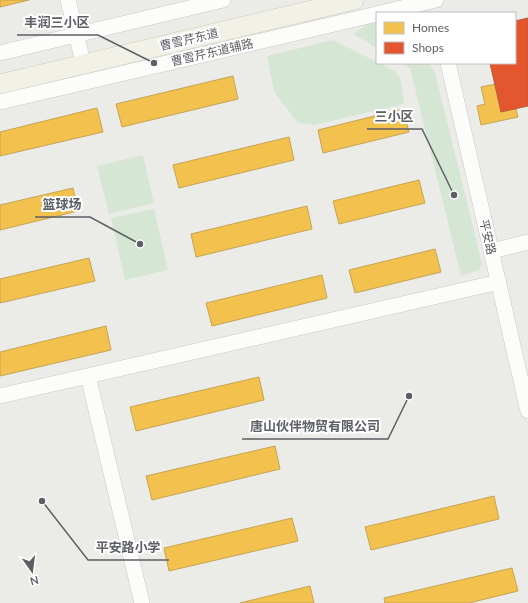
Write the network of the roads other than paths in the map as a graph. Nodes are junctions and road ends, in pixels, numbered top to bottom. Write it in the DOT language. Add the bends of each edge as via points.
graph roads {
  1 [pos="68,0"];
  2 [pos="223,0"];
  3 [pos="298,0"];
  4 [pos="354,0"];
  5 [pos="434,3"];
  6 [pos="385,12"];
  7 [pos="376,14"];
  8 [pos="76,35"];
  9 [pos="0,53"];
  10 [pos="80,54"];
  11 [pos="448,64"];
  12 [pos="0,72"];
  13 [pos="0,84"];
  14 [pos="0,102"];
  15 [pos="528,242"];
  16 [pos="492,251"];
  17 [pos="499,282"];
  18 [pos="88,376"];
  19 [pos="0,396"];
  20 [pos="528,411"];
  21 [pos="142,603"];
  1 -- 8 [label="street"];
  2 -- 8 [label="street"];
  3 -- 10 [label="main road, 曹雪芹东道"];
  4 -- 13 [label="main road, 曹雪芹东道"];
  5 -- 6 [label="street"];
  7 -- 14 [label="street, 曹雪芹东道辅路"];
  8 -- 9 [label="street"];
  8 -- 10 [label="street"];
  10 -- 12 [label="main road, 曹雪芹东道"];
  11 -- 16 [label="street, 平安路"];
  15 -- 16 [label="street"];
  16 -- 17 [label="street, 平安路"];
  17 -- 18 [label="street"];
  17 -- 20 [label="street, 平安路"];
  18 -- 19 [label="street"];
  18 -- 21 [label="street"];
}
